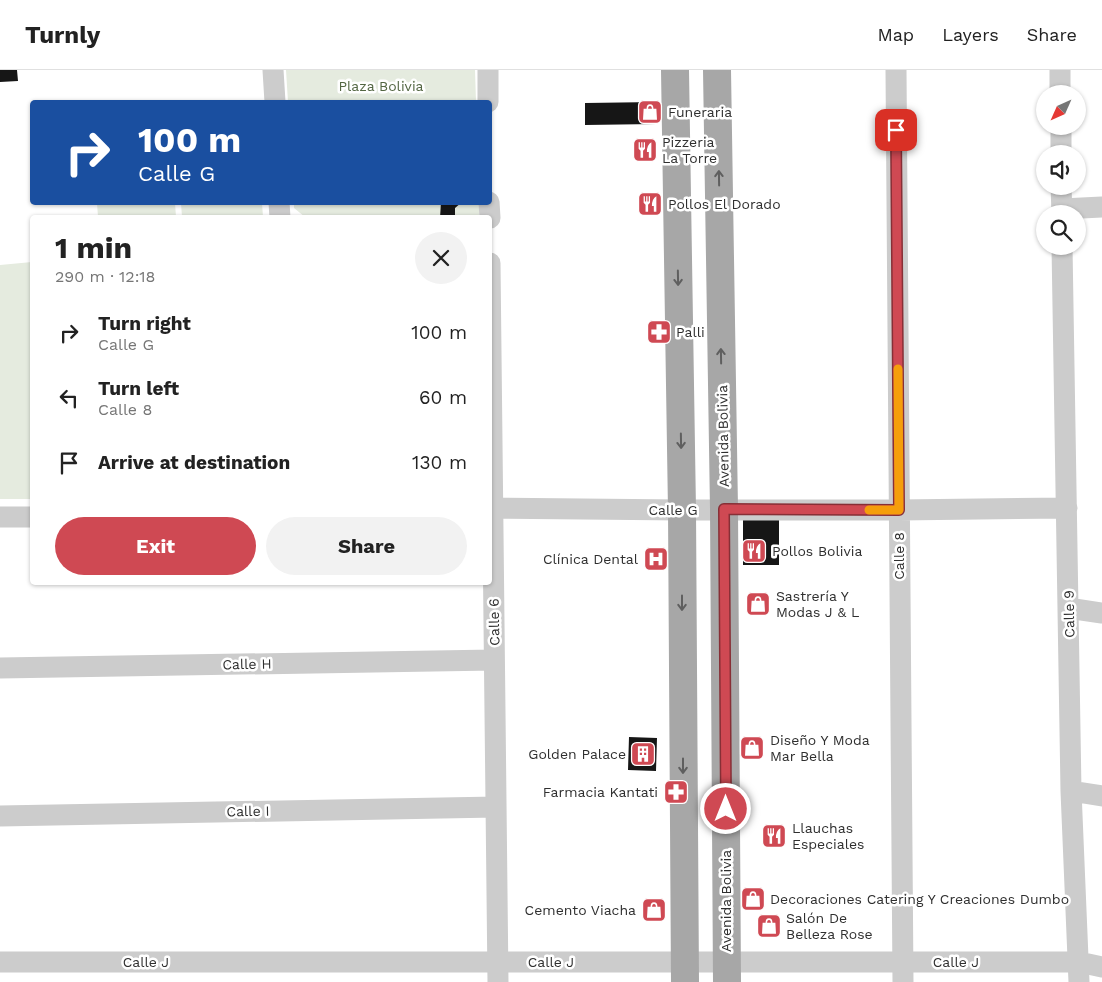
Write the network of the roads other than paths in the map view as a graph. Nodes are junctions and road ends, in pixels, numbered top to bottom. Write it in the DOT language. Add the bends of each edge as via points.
graph roads {
  1 [pos="273,70"];
  2 [pos="488,70"];
  3 [pos="675,70"];
  4 [pos="717,70"];
  5 [pos="896,70"];
  6 [pos="1060,70"];
  7 [pos="1060,85"];
  8 [pos="275,100"];
  9 [pos="488,100"];
  10 [pos="1102,207"];
  11 [pos="1086,209"];
  12 [pos="1062,255"];
  13 [pos="492,508"];
  14 [pos="1067,508"];
  15 [pos="724,509"];
  16 [pos="682,510"];
  17 [pos="899,510"];
  18 [pos="0,517"];
  19 [pos="30,517"];
  20 [pos="492,559"];
  21 [pos="1068,608"];
  22 [pos="1102,613"];
  23 [pos="494,660"];
  24 [pos="0,668"];
  25 [pos="1072,791"];
  26 [pos="1102,796"];
  27 [pos="496,807"];
  28 [pos="0,816"];
  29 [pos="0,962"];
  30 [pos="1102,967"];
  31 [pos="497,972"];
  32 [pos="685,972"];
  33 [pos="727,972"];
  34 [pos="903,972"];
  35 [pos="1079,972"];
  1 -- 8 [label="street"];
  2 -- 9 [label="street"];
  3 -- 16 [label="main road, one-way"];
  15 -- 4 [label="main road, Avenida Bolivia, one-way"];
  5 -- 17 [label="street, Calle 8"];
  6 -- 7 [label="street"];
  10 -- 11 [label="street"];
  12 -- 14 [label="street, Calle 9"];
  13 -- 16 [label="street, Calle G"];
  14 -- 17 [label="street, Calle G"];
  14 -- 21 [label="street, Calle 9"];
  15 -- 16 [label="street, Calle G"];
  15 -- 17 [label="street, Calle G"];
  15 -- 33 [label="main road, Avenida Bolivia"];
  16 -- 32 [label="main road, one-way"];
  17 -- 34 [label="street, Calle 8"];
  18 -- 19 [label="street"];
  20 -- 23 [label="street, Calle 6"];
  21 -- 22 [label="street"];
  21 -- 25 [label="street, Calle 9"];
  23 -- 24 [label="street, Calle H"];
  23 -- 27 [label="street, Calle 6"];
  25 -- 26 [label="street"];
  25 -- 35 [label="street, Calle 9"];
  27 -- 28 [label="street, Calle I"];
  27 -- 31 [label="street, Calle 6"];
  29 -- 31 [label="street, Calle J"];
  30 -- 35 [label="street, Calle J"];
  31 -- 32 [label="street, Calle J"];
  32 -- 33 [label="street, Calle J"];
  33 -- 34 [label="street, Calle J"];
  34 -- 35 [label="street, Calle J"];
}
